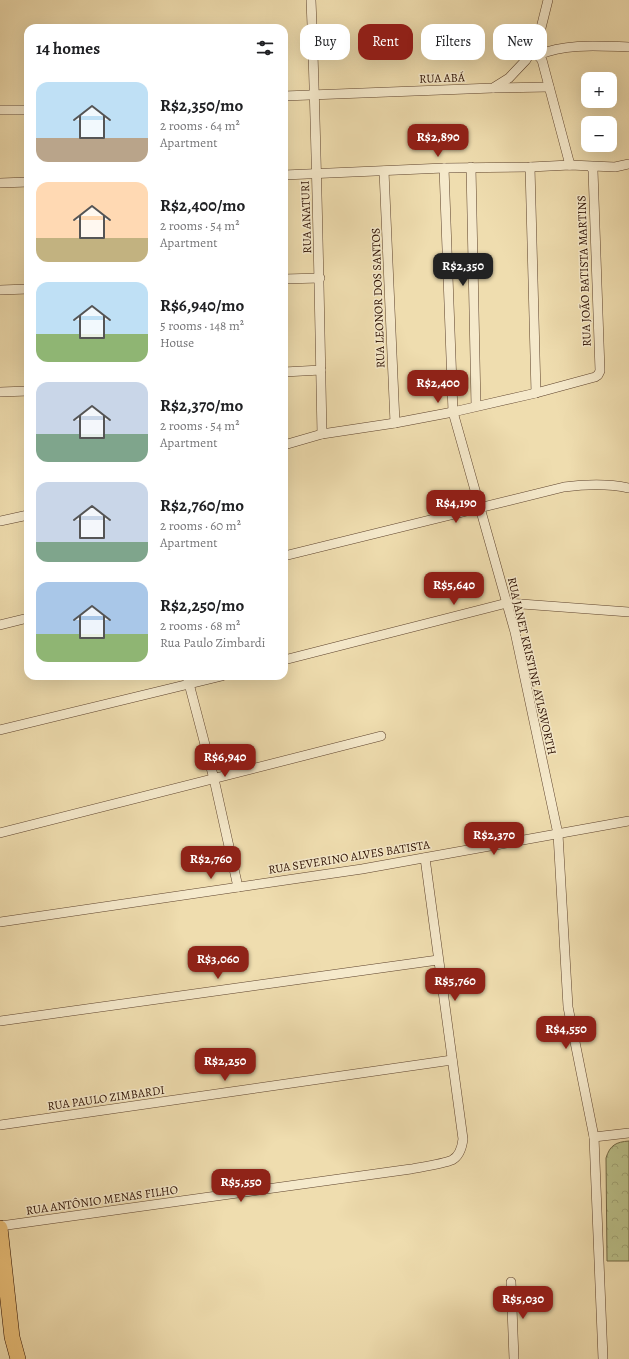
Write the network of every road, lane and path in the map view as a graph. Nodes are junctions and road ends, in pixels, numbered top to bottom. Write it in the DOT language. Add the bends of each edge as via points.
graph roads {
  1 [pos="311,0"];
  2 [pos="548,0"];
  3 [pos="542,24"];
  4 [pos="629,47"];
  5 [pos="547,50"];
  6 [pos="526,60"];
  7 [pos="542,60"];
  8 [pos="549,87"];
  9 [pos="493,88"];
  10 [pos="315,95"];
  11 [pos="288,96"];
  12 [pos="0,110"];
  13 [pos="24,110"];
  14 [pos="629,164"];
  15 [pos="570,165"];
  16 [pos="471,167"];
  17 [pos="530,167"];
  18 [pos="591,167"];
  19 [pos="444,168"];
  20 [pos="384,171"];
  21 [pos="288,175"];
  22 [pos="316,175"];
  23 [pos="24,182"];
  24 [pos="0,183"];
  25 [pos="320,278"];
  26 [pos="288,279"];
  27 [pos="24,289"];
  28 [pos="0,290"];
  29 [pos="321,370"];
  30 [pos="288,372"];
  31 [pos="24,391"];
  32 [pos="0,392"];
  33 [pos="536,393"];
  34 [pos="476,406"];
  35 [pos="453,412"];
  36 [pos="395,423"];
  37 [pos="322,434"];
  38 [pos="288,444"];
  39 [pos="629,488"];
  40 [pos="480,508"];
  41 [pos="24,516"];
  42 [pos="0,521"];
  43 [pos="288,555"];
  44 [pos="507,603"];
  45 [pos="629,612"];
  46 [pos="24,619"];
  47 [pos="0,625"];
  48 [pos="288,659"];
  49 [pos="188,680"];
  50 [pos="0,730"];
  51 [pos="381,736"];
  52 [pos="214,779"];
  53 [pos="629,821"];
  54 [pos="0,833"];
  55 [pos="558,834"];
  56 [pos="425,858"];
  57 [pos="238,886"];
  58 [pos="0,922"];
  59 [pos="438,960"];
  60 [pos="0,1021"];
  61 [pos="452,1060"];
  62 [pos="0,1125"];
  63 [pos="629,1133"];
  64 [pos="594,1137"];
  65 [pos="0,1227"];
  66 [pos="511,1282"];
  67 [pos="4,1307"];
  68 [pos="18,1359"];
  69 [pos="514,1359"];
  70 [pos="603,1359"];
  1 -- 10 [label="street, RUA ANATURI"];
  2 -- 3 [label="street"];
  4 -- 5 [label="street" via="566,47"];
  6 -- 9 [label="street" via="508,78"];
  7 -- 8 [label="street"];
  8 -- 9 [label="street, RUA ABÁ"];
  8 -- 15 [label="street"];
  9 -- 10 [label="street, RUA ABÁ"];
  10 -- 11 [label="street, RUA ABÁ"];
  10 -- 22 [label="street, RUA ANATURI"];
  12 -- 13 [label="street"];
  14 -- 18 [label="street"];
  15 -- 17 [label="street"];
  15 -- 18 [label="street"];
  16 -- 17 [label="street"];
  16 -- 19 [label="street"];
  16 -- 34 [label="street"];
  17 -- 33 [label="street"];
  18 -- 33 [label="street, RUA JOÃO BATISTA MARTINS" via="600,371 595,377"];
  19 -- 20 [label="street"];
  19 -- 35 [label="street, RUA JANET KRISTINE AYLSWORTH"];
  20 -- 22 [label="street"];
  20 -- 36 [label="street, RUA LEONOR DOS SANTOS"];
  21 -- 22 [label="street"];
  22 -- 25 [label="street, RUA ANATURI"];
  23 -- 24 [label="street"];
  25 -- 26 [label="street"];
  25 -- 29 [label="street, RUA ANATURI"];
  27 -- 28 [label="street"];
  29 -- 30 [label="street"];
  29 -- 37 [label="street, RUA ANATURI"];
  31 -- 32 [label="street"];
  33 -- 34 [label="street"];
  34 -- 35 [label="street"];
  35 -- 36 [label="street"];
  35 -- 40 [label="street, RUA JANET KRISTINE AYLSWORTH"];
  36 -- 37 [label="street"];
  37 -- 38 [label="street"];
  39 -- 40 [label="street" via="615,484 570,486"];
  40 -- 43 [label="street"];
  40 -- 44 [label="street, RUA JANET KRISTINE AYLSWORTH"];
  41 -- 42 [label="street"];
  44 -- 45 [label="street"];
  44 -- 48 [label="street"];
  44 -- 55 [label="street, RUA JANET KRISTINE AYLSWORTH"];
  46 -- 47 [label="street"];
  49 -- 50 [label="street"];
  49 -- 52 [label="street"];
  51 -- 52 [label="street"];
  52 -- 54 [label="street"];
  52 -- 57 [label="street"];
  53 -- 55 [label="street, RUA SEVERINO ALVES BATISTA"];
  55 -- 56 [label="street, RUA SEVERINO ALVES BATISTA"];
  55 -- 64 [label="street, RUA JANET KRISTINE AYLSWORTH" via="568,1007"];
  56 -- 57 [label="street, RUA SEVERINO ALVES BATISTA"];
  56 -- 59 [label="street"];
  57 -- 58 [label="street, RUA SEVERINO ALVES BATISTA"];
  59 -- 60 [label="street"];
  59 -- 61 [label="street"];
  61 -- 62 [label="street, RUA PAULO ZIMBARDI"];
  61 -- 65 [label="street, RUA ANTÔNIO MENAS FILHO" via="463,1139 458,1155 452,1160 411,1169"];
  63 -- 64 [label="street"];
  64 -- 70 [label="street, RUA JANET KRISTINE AYLSWORTH"];
  65 -- 67 [label="main road"];
  66 -- 69 [label="street"];
  67 -- 68 [label="main road"];
}
